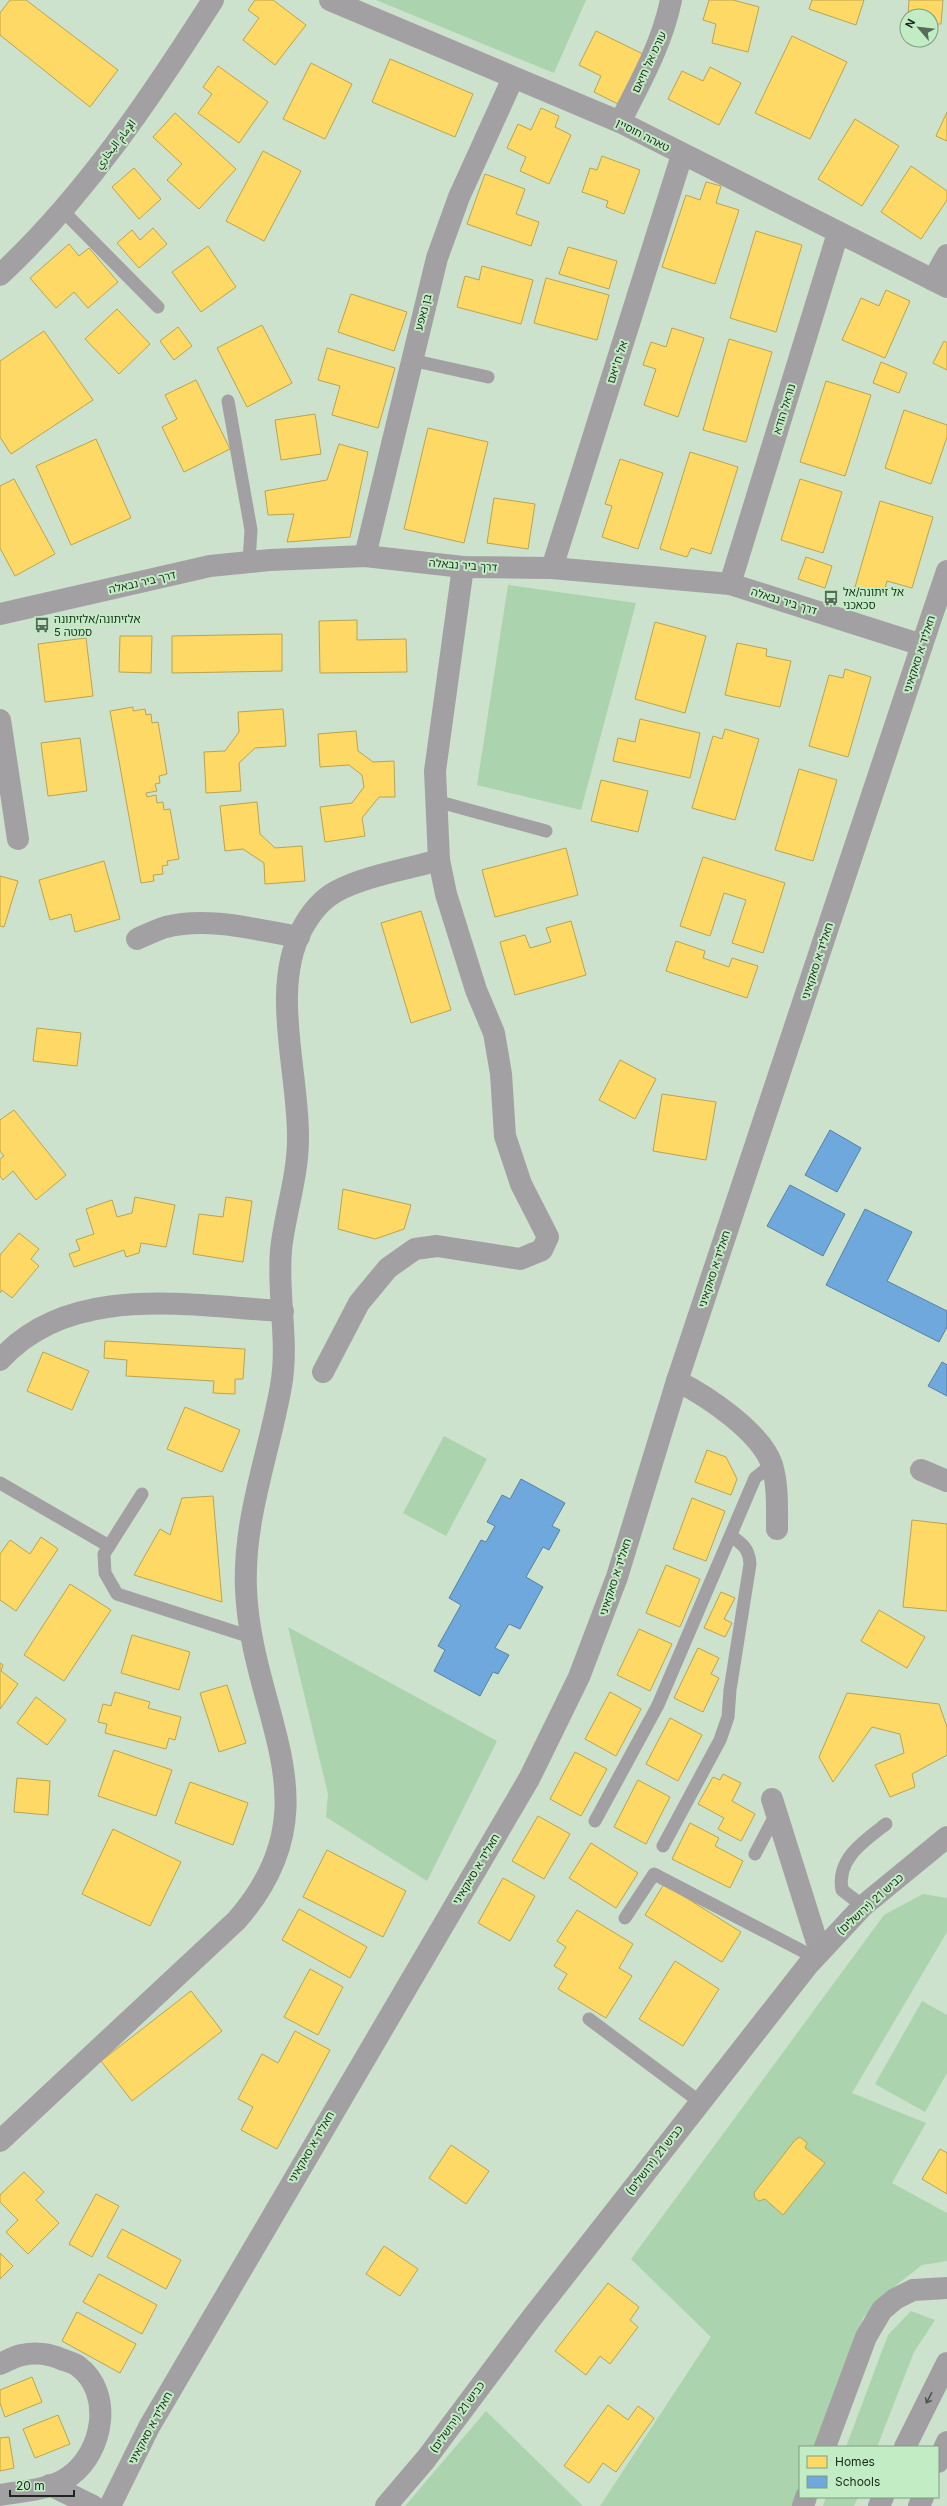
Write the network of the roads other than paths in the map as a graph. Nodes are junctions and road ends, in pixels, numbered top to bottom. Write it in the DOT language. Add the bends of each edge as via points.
graph roads {
  1 [pos="213,0"];
  2 [pos="330,0"];
  3 [pos="671,0"];
  4 [pos="514,78"];
  5 [pos="620,122"];
  6 [pos="682,155"];
  7 [pos="62,210"];
  8 [pos="838,233"];
  9 [pos="947,255"];
  10 [pos="1,273"];
  11 [pos="940,283"];
  12 [pos="158,308"];
  13 [pos="411,360"];
  14 [pos="488,377"];
  15 [pos="228,401"];
  16 [pos="365,556"];
  17 [pos="249,562"];
  18 [pos="463,567"];
  19 [pos="552,568"];
  20 [pos="947,571"];
  21 [pos="730,584"];
  22 [pos="0,614"];
  23 [pos="922,645"];
  24 [pos="0,720"];
  25 [pos="436,801"];
  26 [pos="546,830"];
  27 [pos="18,839"];
  28 [pos="439,860"];
  29 [pos="298,937"];
  30 [pos="137,939"];
  31 [pos="283,1311"];
  32 [pos="0,1360"];
  33 [pos="323,1372"];
  34 [pos="677,1381"];
  35 [pos="772,1464"];
  36 [pos="921,1470"];
  37 [pos="947,1481"];
  38 [pos="0,1483"];
  39 [pos="142,1494"];
  40 [pos="778,1529"];
  41 [pos="731,1536"];
  42 [pos="109,1546"];
  43 [pos="251,1637"];
  44 [pos="774,1806"];
  45 [pos="595,1821"];
  46 [pos="886,1824"];
  47 [pos="947,1837"];
  48 [pos="663,1846"];
  49 [pos="755,1854"];
  50 [pos="864,1906"];
  51 [pos="625,1918"];
  52 [pos="817,1955"];
  53 [pos="590,2019"];
  54 [pos="700,2102"];
  55 [pos="0,2141"];
  56 [pos="942,2290"];
  57 [pos="947,2363"];
  58 [pos="0,2364"];
  59 [pos="947,2442"];
  60 [pos="825,2446"];
  61 [pos="906,2446"];
  62 [pos="939,2460"];
  63 [pos="50,2485"];
  64 [pos="0,2495"];
  65 [pos="92,2506"];
  66 [pos="110,2506"];
  67 [pos="386,2506"];
  1 -- 7 [label="street, الإمام البخاري" via="139,113"];
  2 -- 4 [label="street, טאהה חוסיין"];
  3 -- 5 [label="street, עורמ אל חיאם" via="666,24 652,59"];
  4 -- 5 [label="street, טאהה חוסיין"];
  4 -- 13 [label="street, בן נאפע" via="459,197 437,258"];
  5 -- 6 [label="street, טאהה חוסיין"];
  6 -- 8 [label="street, טאהה חוסיין"];
  6 -- 19 [label="street, אל ח'יאם"];
  7 -- 10 [label="street, الإمام البخاري"];
  7 -- 12 [label="lane"];
  8 -- 11 [label="street, טאהה חוסיין"];
  8 -- 21 [label="street, נוראל הודא"];
  9 -- 11 [label="street"];
  13 -- 14 [label="lane"];
  13 -- 16 [label="street, בן נאפע"];
  15 -- 17 [label="lane" via="251,530"];
  16 -- 17 [label="street, דרך ביר נבאלה"];
  16 -- 18 [label="street, דרך ביר נבאלה"];
  17 -- 22 [label="street, דרך ביר נבאלה" via="210,566"];
  18 -- 19 [label="street, דרך ביר נבאלה"];
  18 -- 25 [label="street" via="435,771"];
  19 -- 21 [label="street, דרך ביר נבאלה"];
  20 -- 23 [label="street, חאליד א סאקאיני"];
  21 -- 23 [label="street, דרך ביר נבאלה"];
  23 -- 34 [label="street, חאליד א סאקאיני"];
  24 -- 27 [label="street"];
  25 -- 26 [label="lane"];
  25 -- 28 [label="street"];
  28 -- 29 [label="street" via="337,891 312,913"];
  28 -- 33 [label="street" via="446,894 476,990 494,1033 501,1074 505,1136 522,1184 548,1237 542,1250 520,1259 437,1246 415,1249 388,1268 359,1303"];
  29 -- 30 [label="street" via="215,925 185,924 166,927"];
  29 -- 31 [label="street" via="288,976 287,1006 298,1143 282,1250"];
  31 -- 32 [label="street" via="168,1304 128,1304 97,1308 66,1316 35,1329"];
  31 -- 43 [label="street" via="285,1339 281,1385 254,1497 248,1541 246,1587"];
  34 -- 35 [label="street" via="707,1396 734,1418 759,1444"];
  34 -- 66 [label="street, חאליד א סאקאיני" via="617,1577 579,1677 529,1779 149,2427"];
  35 -- 40 [label="street" via="777,1496"];
  35 -- 41 [label="lane" via="755,1478"];
  36 -- 37 [label="street"];
  38 -- 42 [label="lane"];
  39 -- 42 [label="lane"];
  41 -- 45 [label="lane" via="658,1705"];
  41 -- 48 [label="lane" via="743,1543 749,1553 750,1564 728,1717 720,1740"];
  42 -- 43 [label="lane" via="104,1554 105,1573 117,1594"];
  43 -- 55 [label="street" via="287,1790 286,1823 279,1852 268,1877 254,1900 237,1920"];
  44 -- 49 [label="lane"];
  44 -- 52 [label="street"];
  46 -- 50 [label="lane" via="859,1845 845,1864 840,1878 842,1890"];
  47 -- 50 [label="main road, כביש 21 (ירושלים)"];
  50 -- 52 [label="main road, כביש 21 (ירושלים)"];
  51 -- 52 [label="lane" via="654,1874"];
  52 -- 54 [label="main road, כביש 21 (ירושלים)"];
  53 -- 54 [label="lane"];
  54 -- 67 [label="main road, כביש 21 (ירושלים)" via="530,2320 426,2460"];
  56 -- 60 [label="street" via="913,2290 895,2299 882,2310 866,2337"];
  57 -- 61 [label="main road, one-way"];
  58 -- 63 [label="street" via="22,2354 50,2354 77,2365 92,2380 100,2405 99,2434 84,2463 69,2477"];
  59 -- 62 [label="main road"];
  63 -- 64 [label="street"];
  63 -- 65 [label="street"];
}
